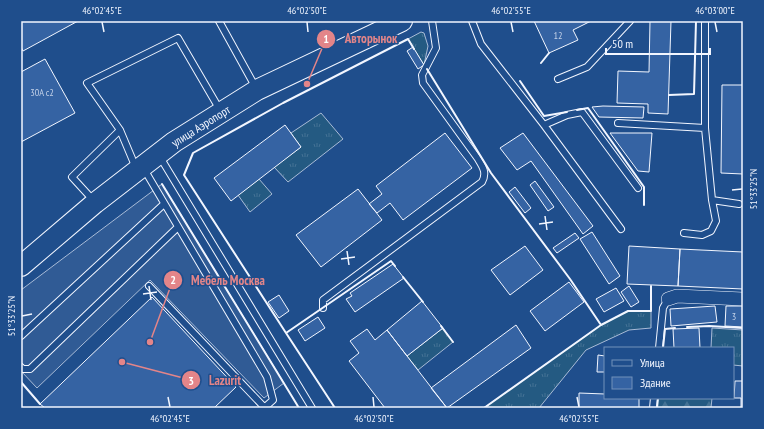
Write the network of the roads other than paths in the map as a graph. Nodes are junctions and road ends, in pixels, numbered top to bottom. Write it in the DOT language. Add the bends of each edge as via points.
graph roads {
  1 [pos="219,21"];
  2 [pos="400,21"];
  3 [pos="432,21"];
  4 [pos="472,21"];
  5 [pos="630,21"];
  6 [pos="705,21"];
  7 [pos="558,79"];
  8 [pos="257,90"];
  9 [pos="222,112"];
  10 [pos="618,123"];
  11 [pos="544,125"];
  12 [pos="705,128"];
  13 [pos="120,130"];
  14 [pos="158,154"];
  15 [pos="140,168"];
  16 [pos="638,188"];
  17 [pos="712,200"];
  18 [pos="95,202"];
  19 [pos="164,204"];
  20 [pos="739,204"];
  21 [pos="178,227"];
  22 [pos="621,229"];
  23 [pos="684,233"];
  24 [pos="21,266"];
  25 [pos="149,286"];
  26 [pos="668,299"];
  27 [pos="743,299"];
  28 [pos="323,308"];
  29 [pos="21,336"];
  30 [pos="659,347"];
  31 [pos="21,367"];
  32 [pos="264,408"];
  33 [pos="312,408"];
  1 -- 8 [label="lane"];
  2 -- 8 [label="main road, улица Аэропорт"];
  3 -- 28 [label="lane" via="436,48 422,75 423,83 484,168 485,177 482,182 323,300"];
  4 -- 11 [label="lane" via="481,44"];
  5 -- 7 [label="lane" via="587,68"];
  6 -- 12 [label="lane"];
  8 -- 9 [label="main road, улица Аэропорт"];
  9 -- 13 [label="lane" via="178,38 87,83"];
  9 -- 14 [label="main road, улица Аэропорт"];
  10 -- 12 [label="lane"];
  11 -- 16 [label="lane" via="567,115 582,112"];
  11 -- 22 [label="lane"];
  12 -- 17 [label="lane"];
  13 -- 15 [label="lane"];
  13 -- 18 [label="lane" via="72,177"];
  14 -- 15 [label="main road, улица Аэропорт"];
  14 -- 33 [label="lane"];
  15 -- 18 [label="main road, улица Аэропорт"];
  15 -- 19 [label="lane"];
  17 -- 20 [label="lane"];
  17 -- 23 [label="lane" via="716,221 711,232 702,235"];
  18 -- 24 [label="main road, улица Аэропорт"];
  19 -- 21 [label="lane"];
  19 -- 29 [label="lane"];
  21 -- 31 [label="lane" via="30,369 24,370"];
  21 -- 32 [label="lane" via="267,377 273,400"];
  25 -- 32 [label="lane"];
  26 -- 27 [label="street" via="677,296"];
  26 -- 30 [label="lane" via="663,308"];
}
